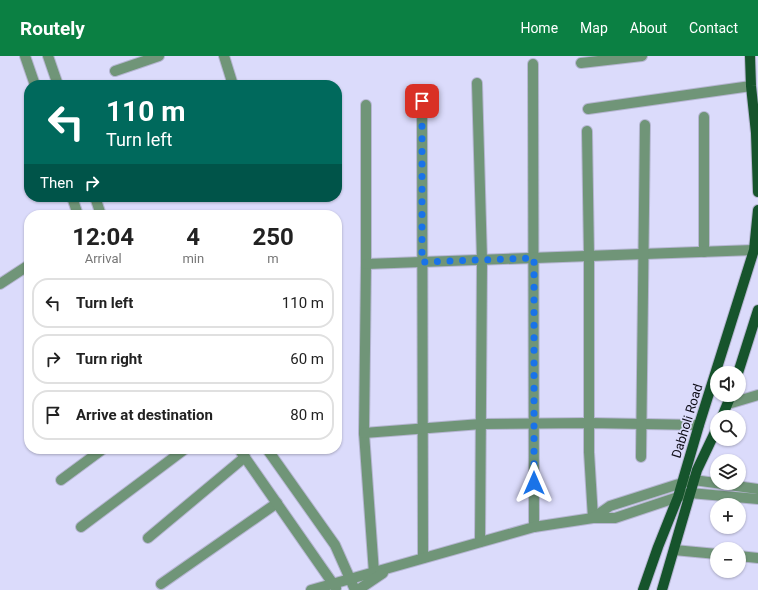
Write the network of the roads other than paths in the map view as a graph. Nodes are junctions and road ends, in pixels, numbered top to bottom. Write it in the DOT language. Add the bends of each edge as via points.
graph roads {
  1 [pos="25,56"];
  2 [pos="48,56"];
  3 [pos="159,56"];
  4 [pos="224,56"];
  5 [pos="642,56"];
  6 [pos="750,56"];
  7 [pos="534,64"];
  8 [pos="581,64"];
  9 [pos="115,71"];
  10 [pos="32,80"];
  11 [pos="56,80"];
  12 [pos="231,80"];
  13 [pos="477,84"];
  14 [pos="751,86"];
  15 [pos="422,101"];
  16 [pos="366,105"];
  17 [pos="588,109"];
  18 [pos="704,117"];
  19 [pos="645,125"];
  20 [pos="587,131"];
  21 [pos="758,192"];
  22 [pos="758,210"];
  23 [pos="754,250"];
  24 [pos="704,252"];
  25 [pos="644,254"];
  26 [pos="589,256"];
  27 [pos="534,258"];
  28 [pos="482,260"];
  29 [pos="422,262"];
  30 [pos="366,264"];
  31 [pos="24,268"];
  32 [pos="0,284"];
  33 [pos="758,310"];
  34 [pos="740,366"];
  35 [pos="758,395"];
  36 [pos="746,397"];
  37 [pos="534,423"];
  38 [pos="589,423"];
  39 [pos="481,424"];
  40 [pos="642,424"];
  41 [pos="699,426"];
  42 [pos="423,428"];
  43 [pos="364,433"];
  44 [pos="710,443"];
  45 [pos="96,454"];
  46 [pos="178,454"];
  47 [pos="241,454"];
  48 [pos="243,454"];
  49 [pos="271,454"];
  50 [pos="641,457"];
  51 [pos="61,480"];
  52 [pos="694,480"];
  53 [pos="682,483"];
  54 [pos="758,489"];
  55 [pos="690,493"];
  56 [pos="678,497"];
  57 [pos="758,499"];
  58 [pos="277,503"];
  59 [pos="593,518"];
  60 [pos="81,527"];
  61 [pos="534,527"];
  62 [pos="148,538"];
  63 [pos="480,542"];
  64 [pos="674,550"];
  65 [pos="710,553"];
  66 [pos="746,557"];
  67 [pos="423,558"];
  68 [pos="758,558"];
  69 [pos="389,568"];
  70 [pos="374,572"];
  71 [pos="350,579"];
  72 [pos="161,584"];
  73 [pos="335,587"];
  74 [pos="311,590"];
  75 [pos="357,590"];
  76 [pos="644,590"];
  77 [pos="662,590"];
  1 -- 10 [label="street"];
  2 -- 11 [label="street"];
  3 -- 9 [label="street"];
  4 -- 12 [label="street"];
  5 -- 8 [label="street"];
  6 -- 14 [label="main road"];
  7 -- 27 [label="street"];
  13 -- 28 [label="street"];
  14 -- 17 [label="street"];
  14 -- 21 [label="main road"];
  15 -- 29 [label="street"];
  16 -- 30 [label="street"];
  18 -- 24 [label="street"];
  19 -- 25 [label="street"];
  20 -- 26 [label="street"];
  22 -- 23 [label="main road, Dabholi Road"];
  23 -- 24 [label="street"];
  23 -- 41 [label="main road, Dabholi Road"];
  24 -- 25 [label="street"];
  25 -- 26 [label="street"];
  25 -- 40 [label="street"];
  26 -- 27 [label="street"];
  26 -- 38 [label="street"];
  27 -- 28 [label="street"];
  27 -- 37 [label="street"];
  28 -- 29 [label="street"];
  28 -- 39 [label="street"];
  29 -- 30 [label="street"];
  29 -- 42 [label="street"];
  30 -- 43 [label="street"];
  31 -- 32 [label="street"];
  33 -- 34 [label="main road"];
  35 -- 36 [label="street"];
  37 -- 38 [label="street"];
  37 -- 39 [label="street"];
  37 -- 61 [label="street"];
  38 -- 40 [label="street"];
  38 -- 59 [label="street"];
  39 -- 42 [label="street"];
  39 -- 63 [label="street"];
  40 -- 41 [label="street"];
  40 -- 50 [label="street"];
  41 -- 53 [label="main road, Dabholi Road"];
  42 -- 43 [label="street"];
  42 -- 67 [label="street"];
  43 -- 70 [label="street"];
  44 -- 52 [label="main road, Dabholi Road"];
  45 -- 51 [label="street"];
  46 -- 60 [label="street"];
  47 -- 62 [label="street"];
  48 -- 58 [label="street"];
  49 -- 71 [label="street" via="335,545"];
  52 -- 53 [label="street"];
  52 -- 54 [label="street"];
  52 -- 55 [label="main road, Dabholi Road"];
  53 -- 56 [label="main road, Dabholi Road"];
  53 -- 59 [label="street" via="610,506"];
  55 -- 56 [label="street"];
  55 -- 57 [label="street"];
  55 -- 64 [label="main road, Dabholi Road"];
  56 -- 59 [label="street" via="615,518"];
  56 -- 76 [label="main road, Dabholi Road"];
  58 -- 72 [label="street"];
  58 -- 73 [label="street"];
  59 -- 61 [label="street"];
  61 -- 63 [label="street"];
  63 -- 67 [label="street"];
  64 -- 65 [label="street"];
  64 -- 77 [label="main road, Dabholi Road"];
  66 -- 68 [label="street"];
  67 -- 69 [label="street"];
  69 -- 70 [label="street"];
  69 -- 75 [label="street"];
  70 -- 71 [label="street"];
  71 -- 73 [label="street"];
  71 -- 75 [label="street"];
  73 -- 74 [label="street"];
}
